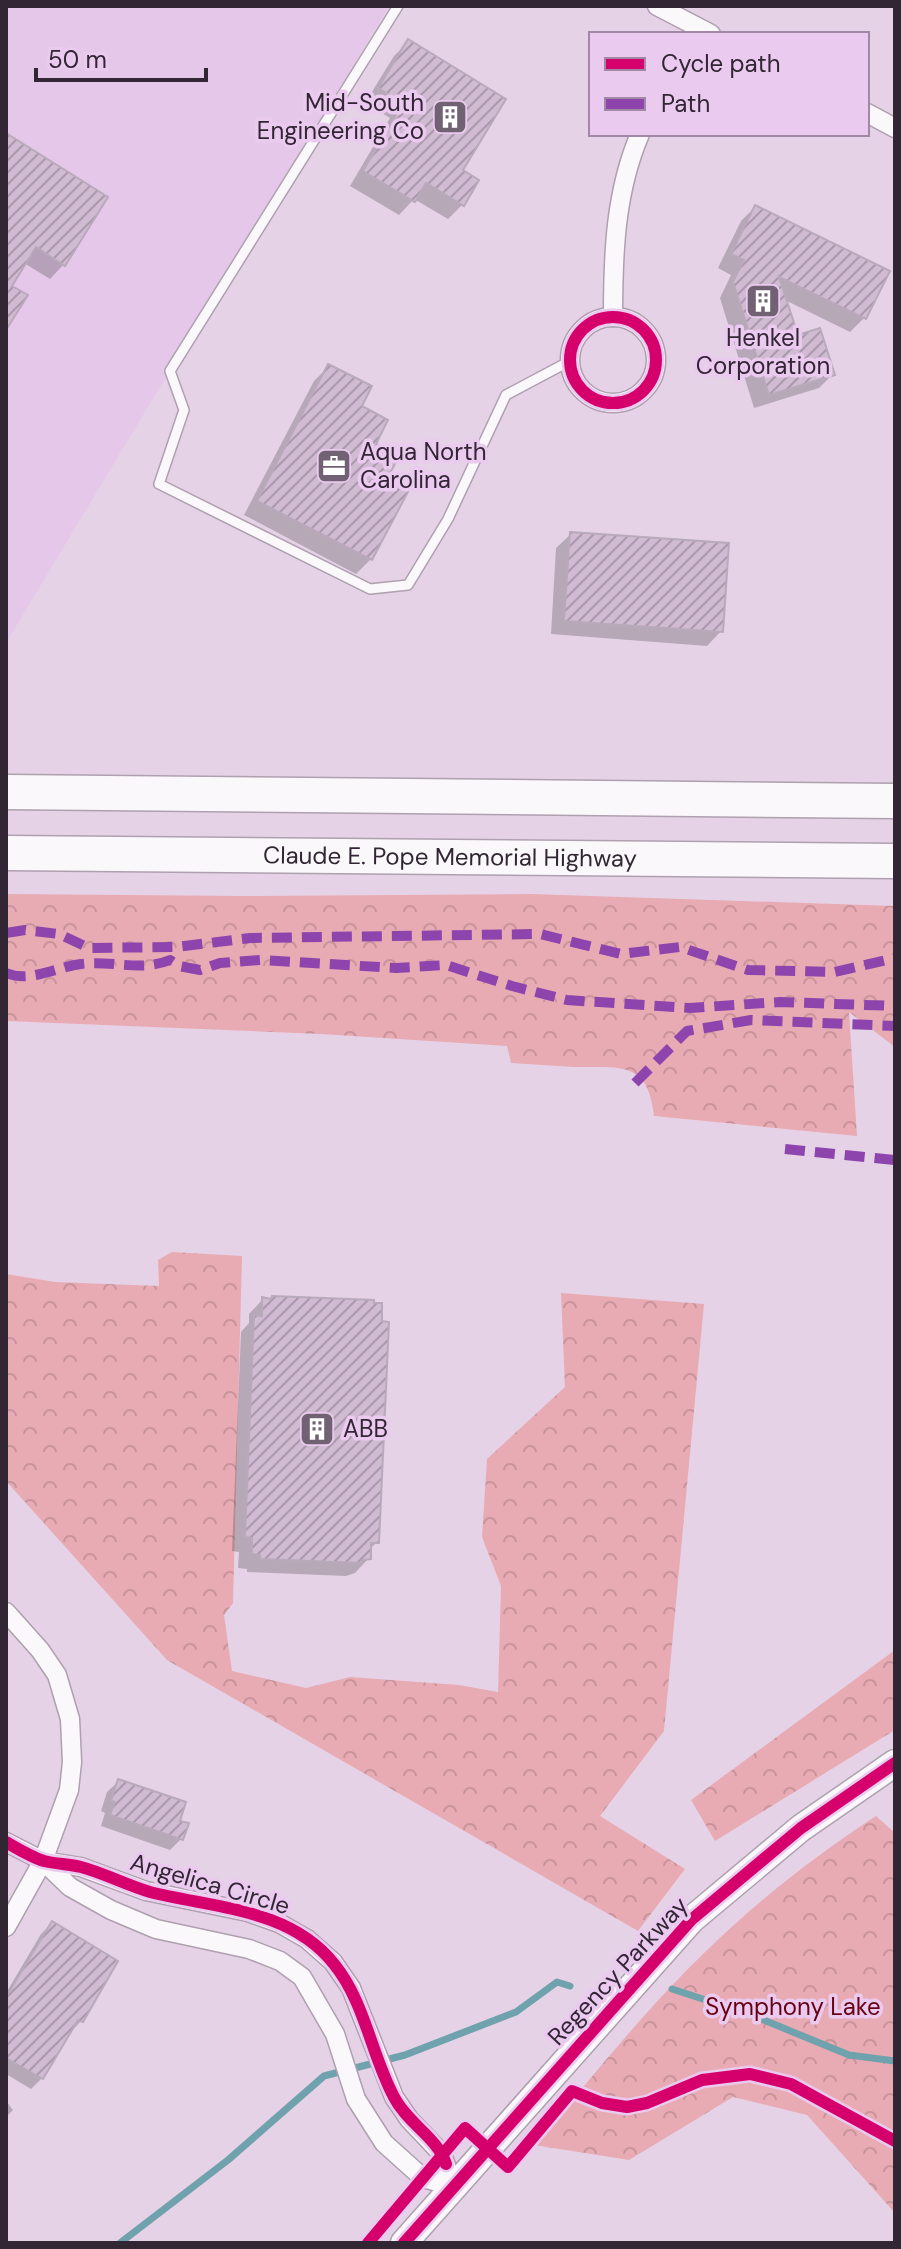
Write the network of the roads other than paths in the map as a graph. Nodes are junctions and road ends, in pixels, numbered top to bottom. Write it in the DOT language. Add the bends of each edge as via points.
graph roads {
  1 [pos="398,6"];
  2 [pos="657,6"];
  3 [pos="701,6"];
  4 [pos="688,29"];
  5 [pos="869,114"];
  6 [pos="895,128"];
  7 [pos="639,136"];
  8 [pos="613,317"];
  9 [pos="570,361"];
  10 [pos="6,792"];
  11 [pos="895,801"];
  12 [pos="6,853"];
  13 [pos="895,861"];
  14 [pos="6,1612"];
  15 [pos="895,1763"];
  16 [pos="6,1842"];
  17 [pos="43,1861"];
  18 [pos="6,1927"];
  19 [pos="453,2186"];
  20 [pos="404,2243"];
  1 -- 9 [label="lane" via="170,371 184,410 159,484 370,589 408,585 448,519 506,395"];
  2 -- 4 [label="street"];
  3 -- 4 [label="street"];
  5 -- 6 [label="street"];
  7 -- 8 [label="street" via="618,211"];
  8 -- 9 [label="street" via="587,325 572,347"];
  8 -- 9 [label="street" via="641,327 656,352 656,367 642,393 630,400 601,402 579,386"];
  10 -- 11 [label="highway"];
  12 -- 13 [label="highway, Claude E. Pope Memorial Highway"];
  14 -- 17 [label="street" via="57,1675 70,1719 69,1790"];
  15 -- 19 [label="street, Regency Parkway" via="801,1828 691,1920"];
  16 -- 17 [label="street, Angelica Circle"];
  17 -- 18 [label="street"];
  17 -- 19 [label="street, Angelica Circle" via="70,1887 111,1910 156,1929 249,1949 302,1977 335,2034 356,2099 384,2143 423,2178"];
  17 -- 19 [label="street, Angelica Circle" via="81,1867 159,1894 248,1912 293,1930 333,1962 351,1988 394,2097 442,2154"];
  19 -- 20 [label="street, Regency Parkway"];
}
